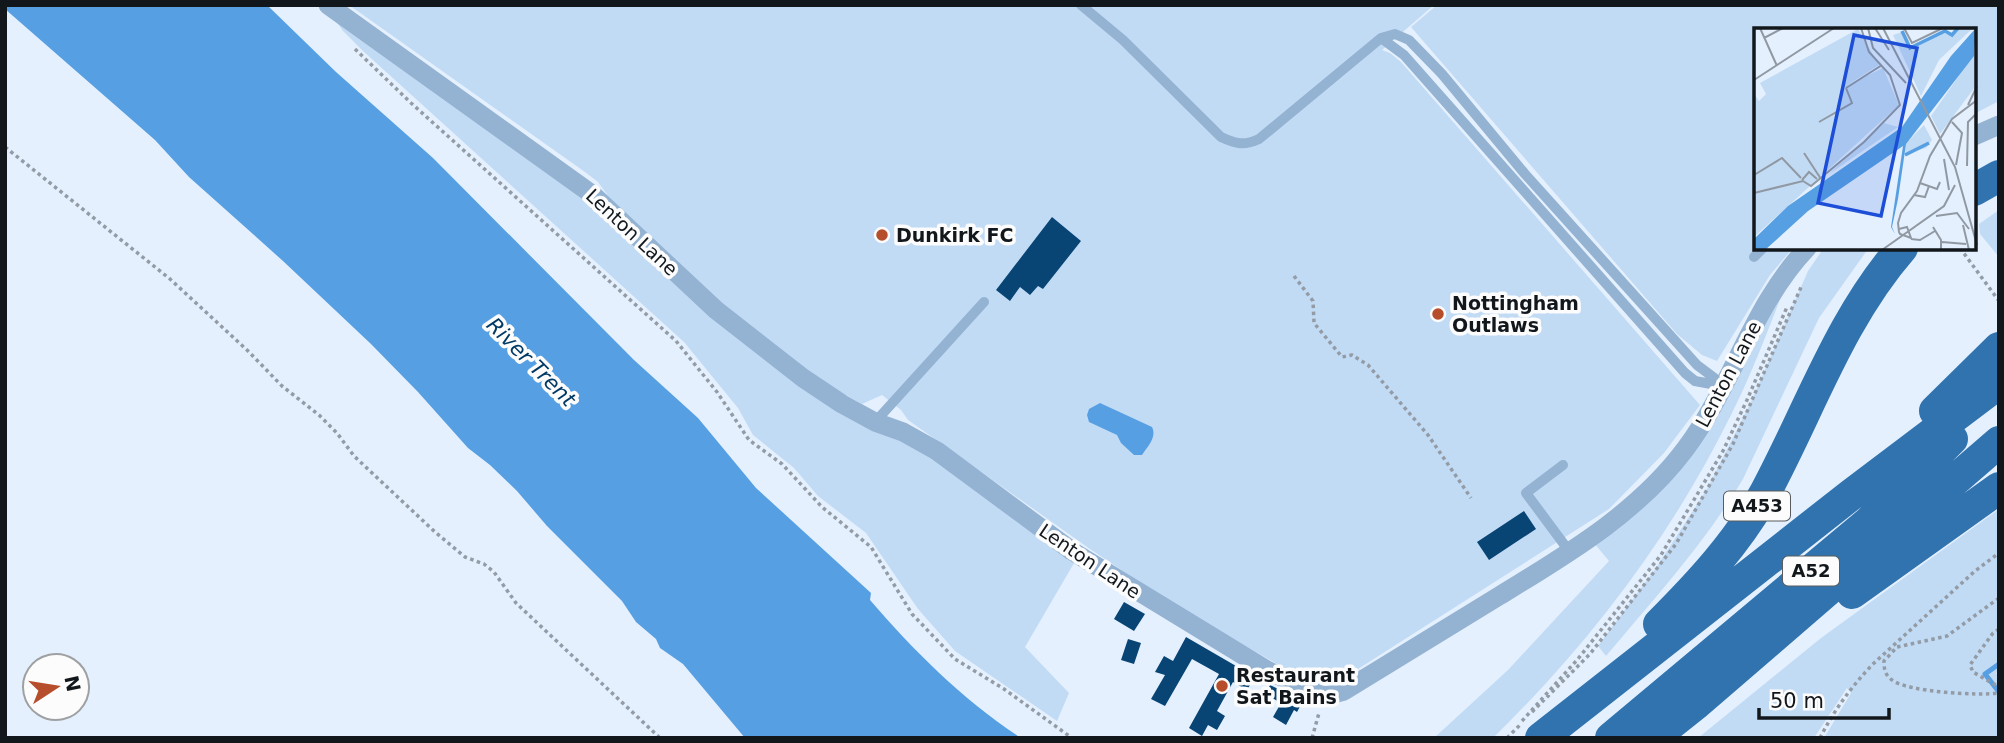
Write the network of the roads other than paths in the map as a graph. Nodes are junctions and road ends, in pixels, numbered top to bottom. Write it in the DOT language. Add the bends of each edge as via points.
graph roads {
  1 [pos="328,5"];
  2 [pos="1082,5"];
  3 [pos="1381,38"];
  4 [pos="1999,125"];
  5 [pos="1976,135"];
  6 [pos="1999,176"];
  7 [pos="1976,189"];
  8 [pos="1761,250"];
  9 [pos="1805,250"];
  10 [pos="1754,257"];
  11 [pos="1893,259"];
  12 [pos="984,302"];
  13 [pos="1999,348"];
  14 [pos="1999,383"];
  15 [pos="1725,386"];
  16 [pos="1999,391"];
  17 [pos="875,422"];
  18 [pos="1999,442"];
  19 [pos="1563,465"];
  20 [pos="1999,488"];
  21 [pos="1852,494"];
  22 [pos="1569,551"];
  23 [pos="1697,703"];
  24 [pos="1577,707"];
  25 [pos="1528,734"];
  26 [pos="1611,738"];
  27 [pos="1653,738"];
  1 -- 17 [label="street, Lenton Lane" via="593,195 716,310 803,378"];
  2 -- 3 [label="lane" via="1124,40 1221,137 1237,144 1259,139"];
  3 -- 15 [label="lane" via="1404,55 1685,373 1695,381"];
  3 -- 15 [label="lane" via="1395,34 1409,40 1697,365"];
  4 -- 5 [label="street"];
  6 -- 7 [label="highway"];
  8 -- 10 [label="lane"];
  9 -- 15 [label="street, Lenton Lane" via="1768,299"];
  11 -- 24 [label="highway, A453" via="1843,333 1766,491 1743,528 1687,596"];
  12 -- 17 [label="lane"];
  13 -- 21 [label="highway"];
  14 -- 21 [label="highway, A52"];
  15 -- 22 [label="street, Lenton Lane" via="1670,468 1634,503"];
  16 -- 26 [label="highway, A52" via="1869,522"];
  17 -- 22 [label="street, Lenton Lane" via="937,451 1128,588 1267,670 1326,696 1344,691"];
  18 -- 23 [label="highway, A52"];
  19 -- 22 [label="lane" via="1526,493"];
  20 -- 23 [label="highway"];
  21 -- 24 [label="highway, A52"];
  23 -- 27 [label="highway, A52"];
  24 -- 25 [label="highway, A52"];
}
